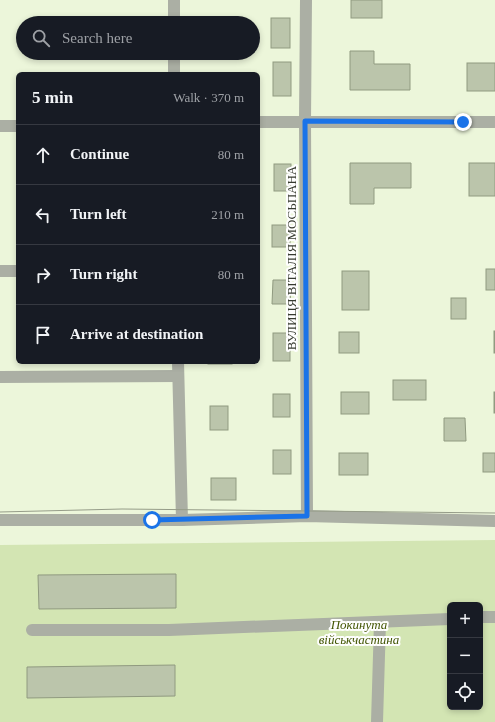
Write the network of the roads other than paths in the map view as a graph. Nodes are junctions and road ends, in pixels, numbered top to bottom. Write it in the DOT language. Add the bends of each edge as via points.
graph roads {
  1 [pos="174,0"];
  2 [pos="306,0"];
  3 [pos="174,16"];
  4 [pos="174,60"];
  5 [pos="174,72"];
  6 [pos="305,121"];
  7 [pos="260,122"];
  8 [pos="495,122"];
  9 [pos="0,126"];
  10 [pos="16,126"];
  11 [pos="0,271"];
  12 [pos="16,271"];
  13 [pos="178,364"];
  14 [pos="178,376"];
  15 [pos="0,377"];
  16 [pos="307,516"];
  17 [pos="0,520"];
  18 [pos="182,520"];
  19 [pos="495,521"];
  20 [pos="483,617"];
  21 [pos="495,617"];
  22 [pos="447,619"];
  23 [pos="380,622"];
  24 [pos="32,630"];
  25 [pos="377,722"];
  1 -- 3 [label="street"];
  2 -- 6 [label="street, ВУЛИЦЯ ВІТАЛІЯ МОСЬПАНА"];
  4 -- 5 [label="street"];
  6 -- 7 [label="street"];
  6 -- 8 [label="street"];
  6 -- 16 [label="street, ВУЛИЦЯ ВІТАЛІЯ МОСЬПАНА"];
  9 -- 10 [label="street"];
  11 -- 12 [label="street"];
  13 -- 14 [label="street"];
  14 -- 15 [label="street"];
  14 -- 18 [label="street"];
  16 -- 18 [label="street"];
  16 -- 19 [label="street"];
  17 -- 18 [label="street"];
  20 -- 21 [label="street"];
  22 -- 23 [label="street"];
  23 -- 24 [label="street" via="169,630"];
  23 -- 25 [label="street"];
}
